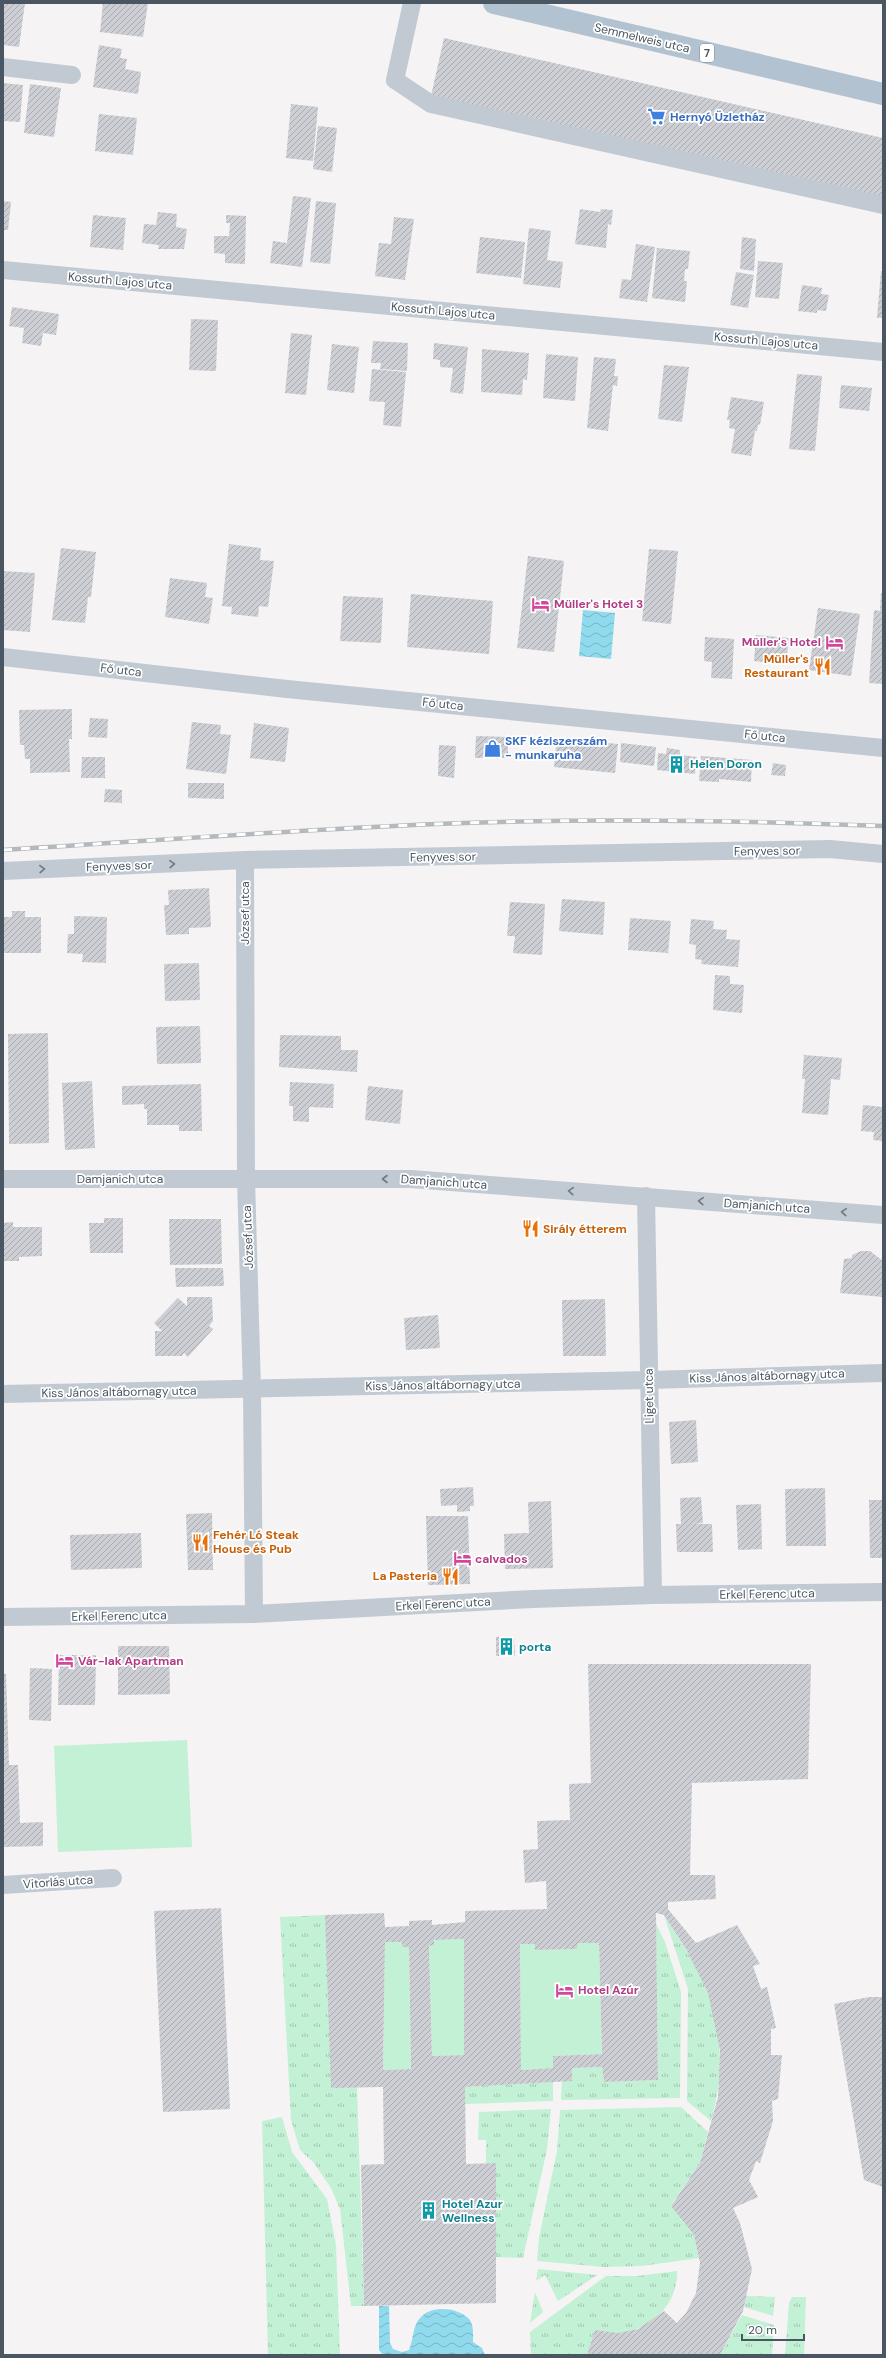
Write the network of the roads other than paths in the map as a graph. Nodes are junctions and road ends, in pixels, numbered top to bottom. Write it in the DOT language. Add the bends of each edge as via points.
graph roads {
  1 [pos="412,3"];
  2 [pos="494,3"];
  3 [pos="3,67"];
  4 [pos="72,75"];
  5 [pos="883,94"];
  6 [pos="883,204"];
  7 [pos="3,270"];
  8 [pos="883,352"];
  9 [pos="3,657"];
  10 [pos="883,748"];
  11 [pos="883,854"];
  12 [pos="245,860"];
  13 [pos="3,871"];
  14 [pos="246,1178"];
  15 [pos="3,1179"];
  16 [pos="646,1196"];
  17 [pos="883,1215"];
  18 [pos="883,1373"];
  19 [pos="649,1380"];
  20 [pos="252,1390"];
  21 [pos="3,1394"];
  22 [pos="883,1592"];
  23 [pos="653,1595"];
  24 [pos="254,1614"];
  25 [pos="3,1617"];
  26 [pos="113,1878"];
  27 [pos="3,1885"];
  1 -- 6 [label="street" via="395,80 431,104"];
  2 -- 5 [label="main road, Semmelweis utca / 7"];
  3 -- 4 [label="street"];
  7 -- 8 [label="street, Kossuth Lajos utca"];
  9 -- 10 [label="street, Fő utca" via="287,689"];
  11 -- 12 [label="street, Fenyves sor" via="830,849"];
  13 -- 12 [label="street, Fenyves sor, one-way"];
  12 -- 14 [label="street, József utca"];
  14 -- 15 [label="street, Damjanich utca"];
  16 -- 14 [label="street, Damjanich utca, one-way" via="411,1179"];
  14 -- 20 [label="street, József utca"];
  17 -- 16 [label="street, Damjanich utca, one-way"];
  16 -- 19 [label="street, Liget utca"];
  18 -- 19 [label="street, Kiss János altábornagy utca"];
  19 -- 20 [label="street, Kiss János altábornagy utca"];
  19 -- 23 [label="street, Liget utca"];
  20 -- 21 [label="street, Kiss János altábornagy utca"];
  20 -- 24 [label="street, József utca"];
  22 -- 23 [label="street, Erkel Ferenc utca"];
  23 -- 24 [label="street, Erkel Ferenc utca"];
  24 -- 25 [label="street, Erkel Ferenc utca"];
  26 -- 27 [label="street, Vitorlás utca"];
}
